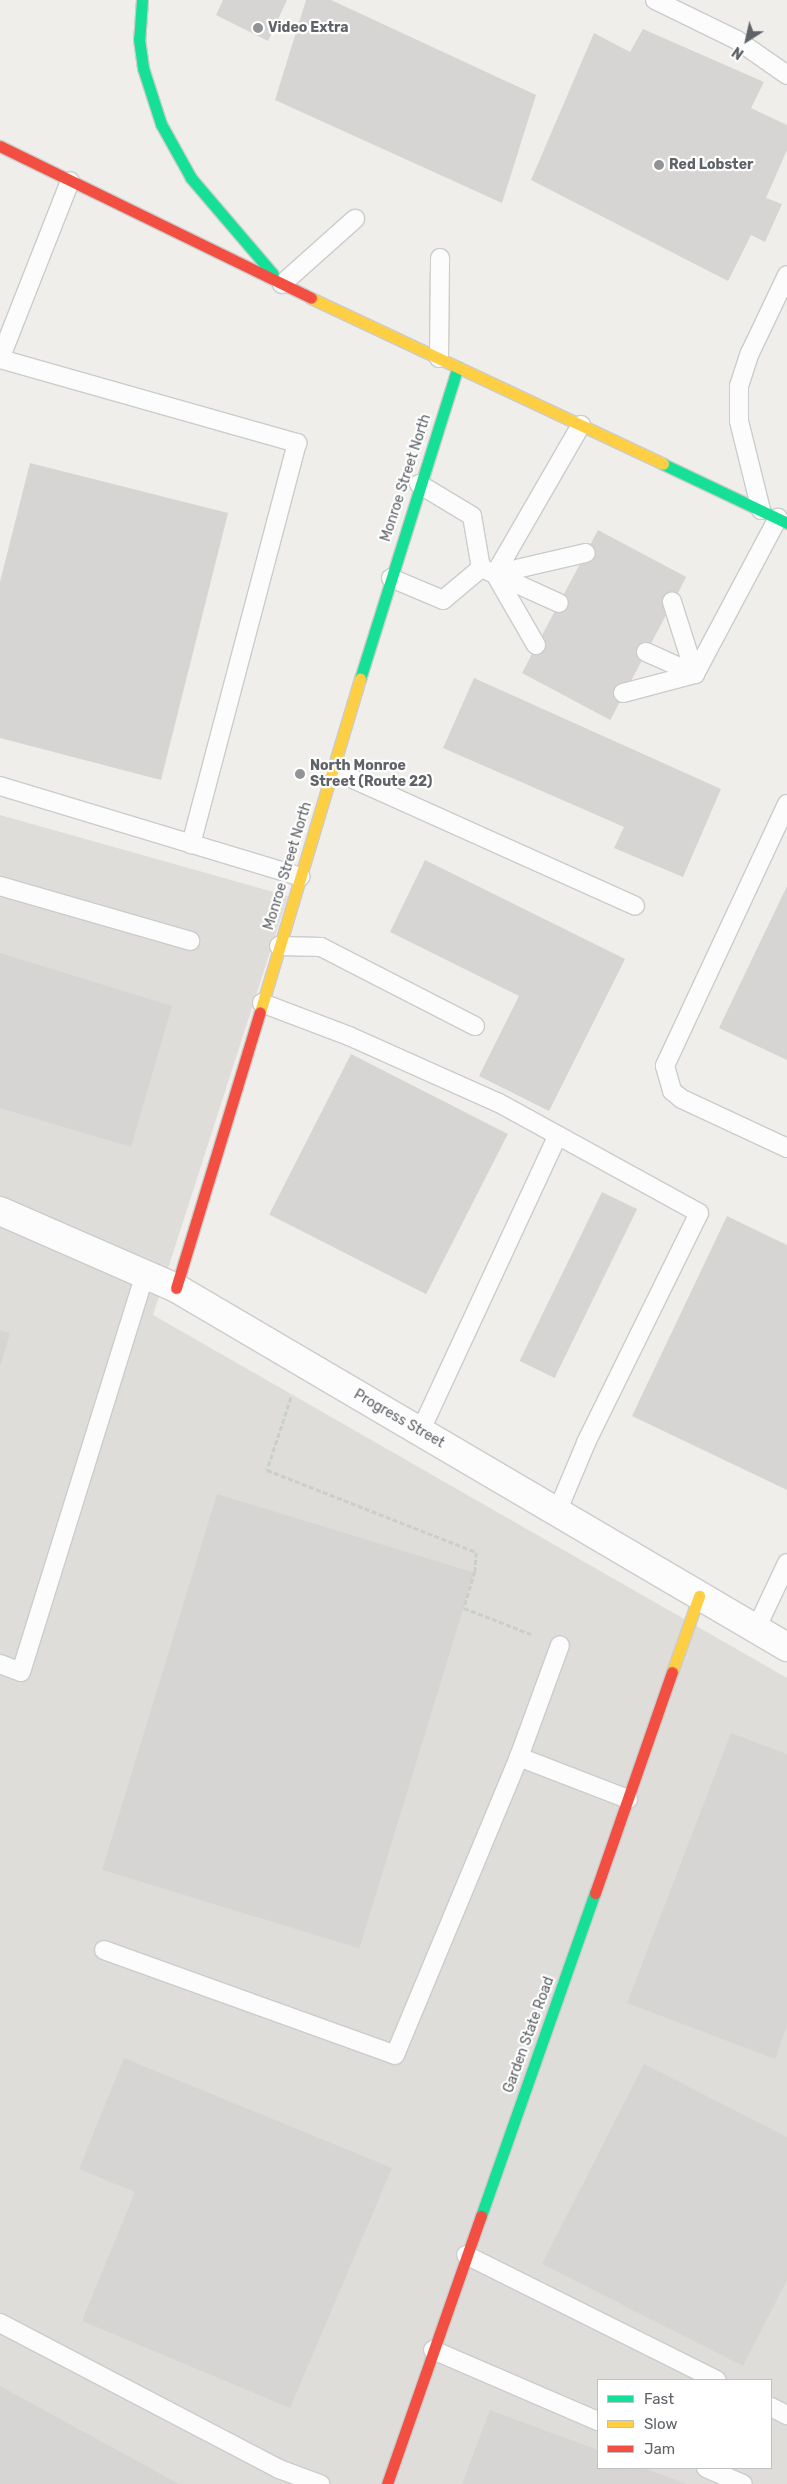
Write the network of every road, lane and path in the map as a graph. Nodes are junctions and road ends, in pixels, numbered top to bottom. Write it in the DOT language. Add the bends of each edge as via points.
graph roads {
  1 [pos="142,0"];
  2 [pos="655,0"];
  3 [pos="787,75"];
  4 [pos="0,146"];
  5 [pos="70,181"];
  6 [pos="355,220"];
  7 [pos="440,258"];
  8 [pos="787,275"];
  9 [pos="282,284"];
  10 [pos="439,358"];
  11 [pos="0,359"];
  12 [pos="458,367"];
  13 [pos="581,425"];
  14 [pos="419,484"];
  15 [pos="761,510"];
  16 [pos="782,521"];
  17 [pos="586,553"];
  18 [pos="488,571"];
  19 [pos="390,578"];
  20 [pos="672,602"];
  21 [pos="559,604"];
  22 [pos="536,645"];
  23 [pos="646,652"];
  24 [pos="694,674"];
  25 [pos="623,693"];
  26 [pos="333,770"];
  27 [pos="0,786"];
  28 [pos="787,804"];
  29 [pos="191,844"];
  30 [pos="301,877"];
  31 [pos="0,886"];
  32 [pos="635,906"];
  33 [pos="190,941"];
  34 [pos="279,946"];
  35 [pos="262,1003"];
  36 [pos="476,1026"];
  37 [pos="558,1135"];
  38 [pos="787,1148"];
  39 [pos="0,1211"];
  40 [pos="145,1274"];
  41 [pos="176,1288"];
  42 [pos="302,1362"];
  43 [pos="420,1432"];
  44 [pos="557,1512"];
  45 [pos="787,1563"];
  46 [pos="699,1596"];
  47 [pos="756,1629"];
  48 [pos="560,1645"];
  49 [pos="787,1647"];
  50 [pos="0,1664"];
  51 [pos="519,1757"];
  52 [pos="628,1799"];
  53 [pos="104,1950"];
  54 [pos="466,2255"];
  55 [pos="0,2322"];
  56 [pos="433,2350"];
  57 [pos="715,2379"];
  58 [pos="772,2408"];
  59 [pos="787,2415"];
  60 [pos="597,2421"];
  61 [pos="708,2469"];
  62 [pos="320,2484"];
  63 [pos="387,2484"];
  64 [pos="743,2484"];
  1 -- 9 [label="main road" via="139,39 142,68 175,153 213,206"];
  2 -- 3 [label="lane" via="737,40"];
  4 -- 5 [label="main road"];
  5 -- 9 [label="main road"];
  5 -- 11 [label="lane"];
  6 -- 9 [label="lane"];
  7 -- 10 [label="lane"];
  8 -- 15 [label="lane" via="750,353 739,386 739,421"];
  9 -- 10 [label="main road"];
  10 -- 12 [label="main road"];
  11 -- 29 [label="lane" via="297,444"];
  12 -- 13 [label="main road"];
  12 -- 14 [label="main road, Monroe Street North"];
  13 -- 15 [label="main road"];
  13 -- 18 [label="lane"];
  14 -- 18 [label="lane" via="472,516"];
  14 -- 19 [label="main road, Monroe Street North"];
  15 -- 16 [label="main road"];
  16 -- 24 [label="lane"];
  17 -- 18 [label="lane"];
  18 -- 19 [label="lane" via="443,600"];
  18 -- 21 [label="lane"];
  18 -- 22 [label="lane"];
  19 -- 26 [label="main road, Monroe Street North"];
  20 -- 24 [label="lane"];
  23 -- 24 [label="lane"];
  24 -- 25 [label="lane"];
  26 -- 30 [label="main road, Monroe Street North"];
  26 -- 32 [label="lane"];
  27 -- 29 [label="lane"];
  28 -- 38 [label="lane" via="665,1066 672,1091 682,1099"];
  29 -- 30 [label="lane"];
  30 -- 34 [label="main road, Monroe Street North"];
  31 -- 33 [label="lane"];
  34 -- 35 [label="main road, Monroe Street North"];
  34 -- 36 [label="lane" via="321,947"];
  35 -- 37 [label="lane" via="420,1067 499,1103"];
  35 -- 41 [label="main road, Monroe Street North"];
  37 -- 43 [label="lane"];
  37 -- 44 [label="lane" via="699,1213 586,1443"];
  39 -- 40 [label="street, Progress Street"];
  40 -- 41 [label="street, Progress Street"];
  40 -- 50 [label="lane" via="21,1672"];
  41 -- 42 [label="street, Progress Street"];
  42 -- 43 [label="street, Progress Street"];
  42 -- 48 [label="path" via="268,1470 476,1552 475,1571 464,1608"];
  43 -- 44 [label="street, Progress Street"];
  44 -- 46 [label="street, Progress Street"];
  45 -- 47 [label="lane"];
  46 -- 47 [label="street, Progress Street"];
  46 -- 52 [label="main road, Garden State Road"];
  47 -- 49 [label="street, Progress Street"];
  48 -- 51 [label="lane"];
  51 -- 52 [label="lane"];
  51 -- 53 [label="lane" via="395,2055"];
  52 -- 54 [label="main road, Garden State Road"];
  54 -- 56 [label="main road, Garden State Road"];
  54 -- 57 [label="lane"];
  55 -- 62 [label="lane" via="278,2470"];
  56 -- 60 [label="lane"];
  56 -- 63 [label="main road, Garden State Road"];
  58 -- 59 [label="lane"];
  61 -- 64 [label="lane"];
}
